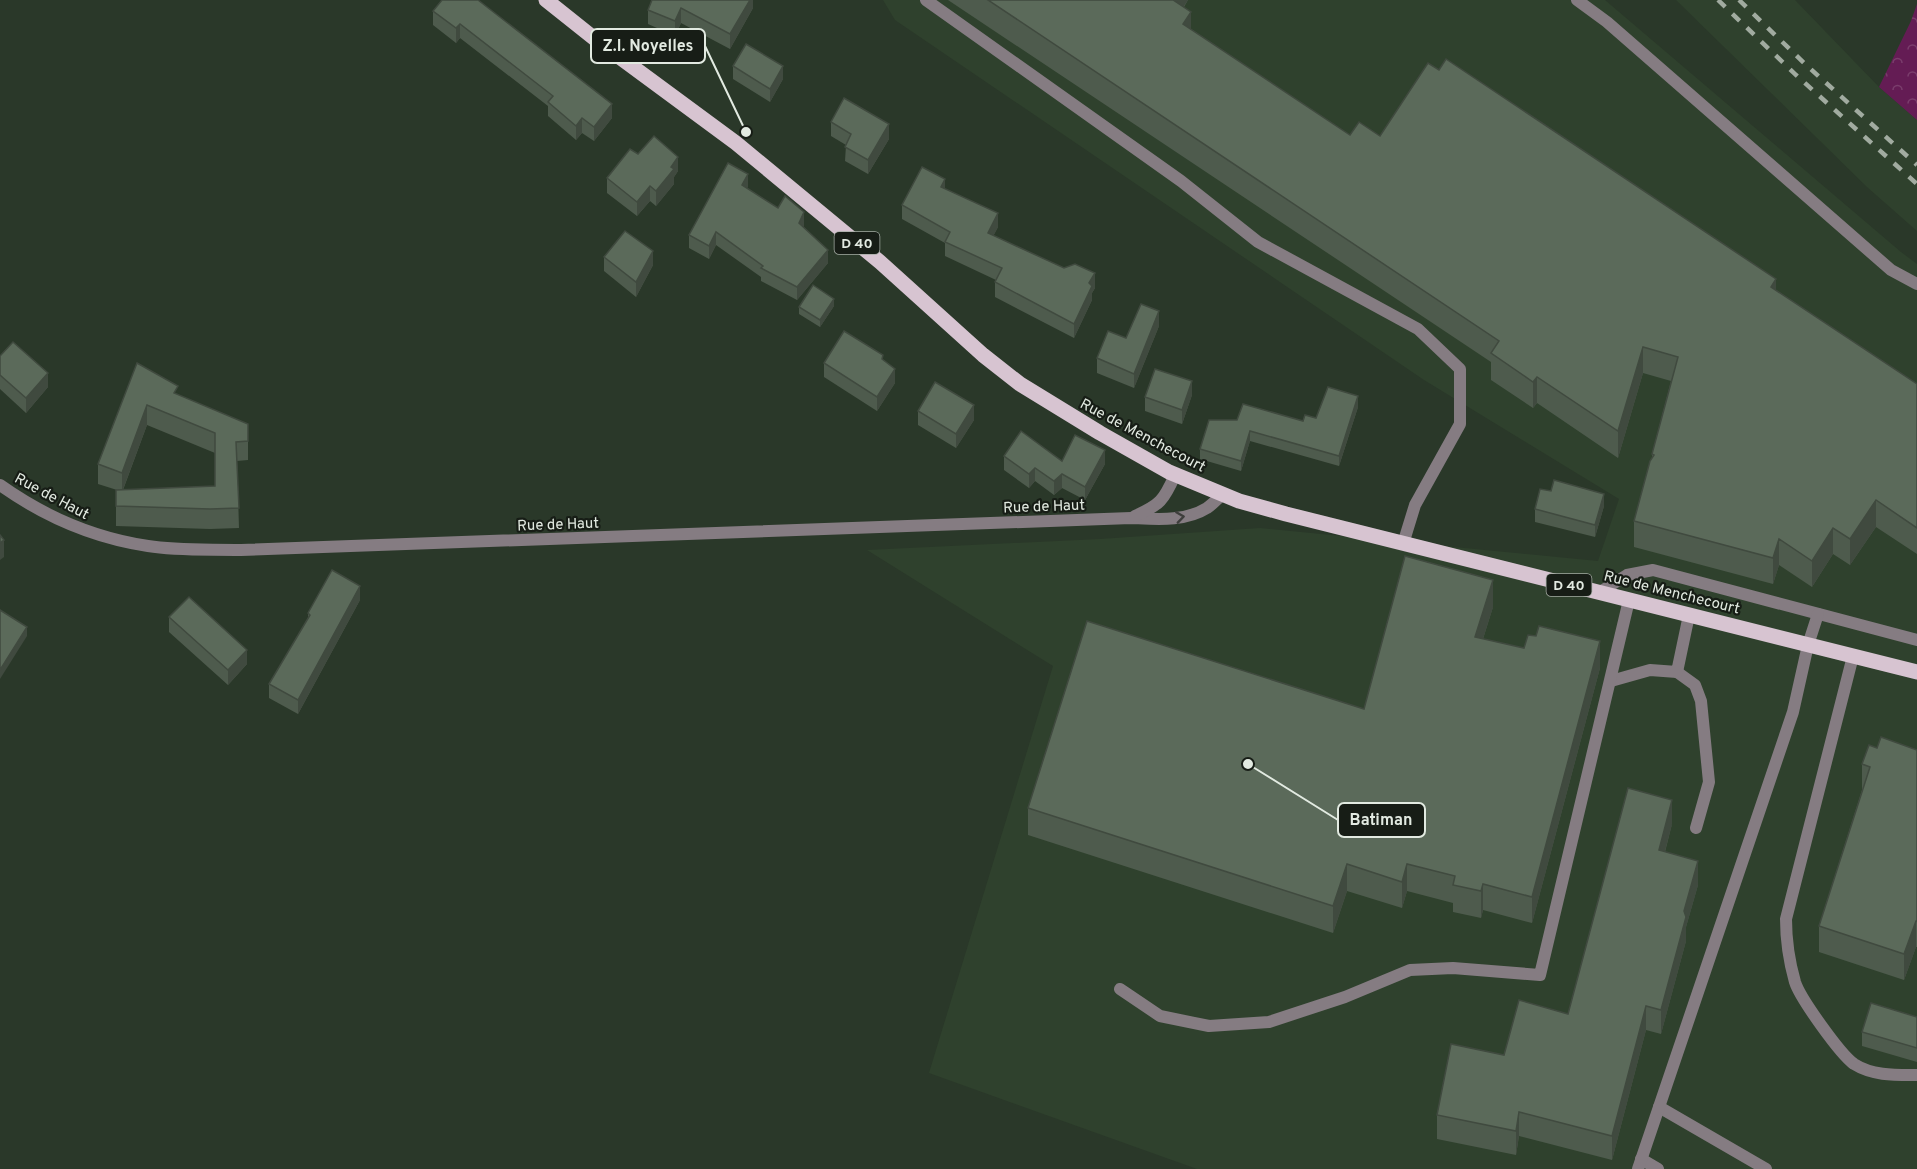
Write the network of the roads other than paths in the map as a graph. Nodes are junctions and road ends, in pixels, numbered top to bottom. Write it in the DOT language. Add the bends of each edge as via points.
graph roads {
  1 [pos="546,0"];
  2 [pos="927,0"];
  3 [pos="1577,0"];
  4 [pos="1917,284"];
  5 [pos="1175,475"];
  6 [pos="0,485"];
  7 [pos="1222,495"];
  8 [pos="1131,518"];
  9 [pos="1403,544"];
  10 [pos="1600,592"];
  11 [pos="1629,600"];
  12 [pos="1818,614"];
  13 [pos="1689,615"];
  14 [pos="1917,640"];
  15 [pos="1808,645"];
  16 [pos="1852,656"];
  17 [pos="1677,672"];
  18 [pos="1917,672"];
  19 [pos="1611,681"];
  20 [pos="1696,828"];
  21 [pos="1120,989"];
  22 [pos="1917,1075"];
  23 [pos="1659,1107"];
  24 [pos="1640,1164"];
  25 [pos="1658,1169"];
  26 [pos="1766,1169"];
  1 -- 5 [label="main road, Rue de Menchecourt / D 40" via="800,194 1020,384"];
  2 -- 9 [label="street" via="1181,181 1258,242 1419,329 1460,369 1460,424 1415,505"];
  3 -- 4 [label="street" via="1891,270"];
  5 -- 7 [label="main road, Rue de Menchecourt / D 40"];
  5 -- 8 [label="street, Rue de Haut" via="1166,497"];
  6 -- 8 [label="street, Rue de Haut" via="70,526 103,537 150,547 241,550"];
  8 -- 7 [label="street, Rue de Haut, one-way" via="1190,515 1208,508"];
  7 -- 9 [label="main road, Rue de Menchecourt / D 40"];
  9 -- 10 [label="main road, Rue de Menchecourt / D 40"];
  10 -- 11 [label="main road, Rue de Menchecourt / D 40"];
  10 -- 12 [label="street" via="1627,575 1653,570"];
  11 -- 13 [label="main road, Rue de Menchecourt / D 40"];
  11 -- 19 [label="street"];
  12 -- 14 [label="street"];
  12 -- 15 [label="street"];
  13 -- 15 [label="main road, Rue de Menchecourt / D 40"];
  13 -- 17 [label="street"];
  15 -- 16 [label="main road, Rue de Menchecourt / D 40"];
  15 -- 23 [label="street" via="1793,712"];
  16 -- 18 [label="main road, Rue de Menchecourt / D 40"];
  16 -- 22 [label="street" via="1786,919 1787,948 1796,985 1836,1047 1855,1065 1883,1074"];
  17 -- 19 [label="street" via="1650,670"];
  17 -- 20 [label="street" via="1695,685 1701,701 1709,782"];
  19 -- 21 [label="street" via="1540,975 1454,968 1410,970 1269,1022 1209,1026 1160,1016"];
  23 -- 24 [label="street"];
  23 -- 26 [label="street"];
  24 -- 25 [label="street"];
}
